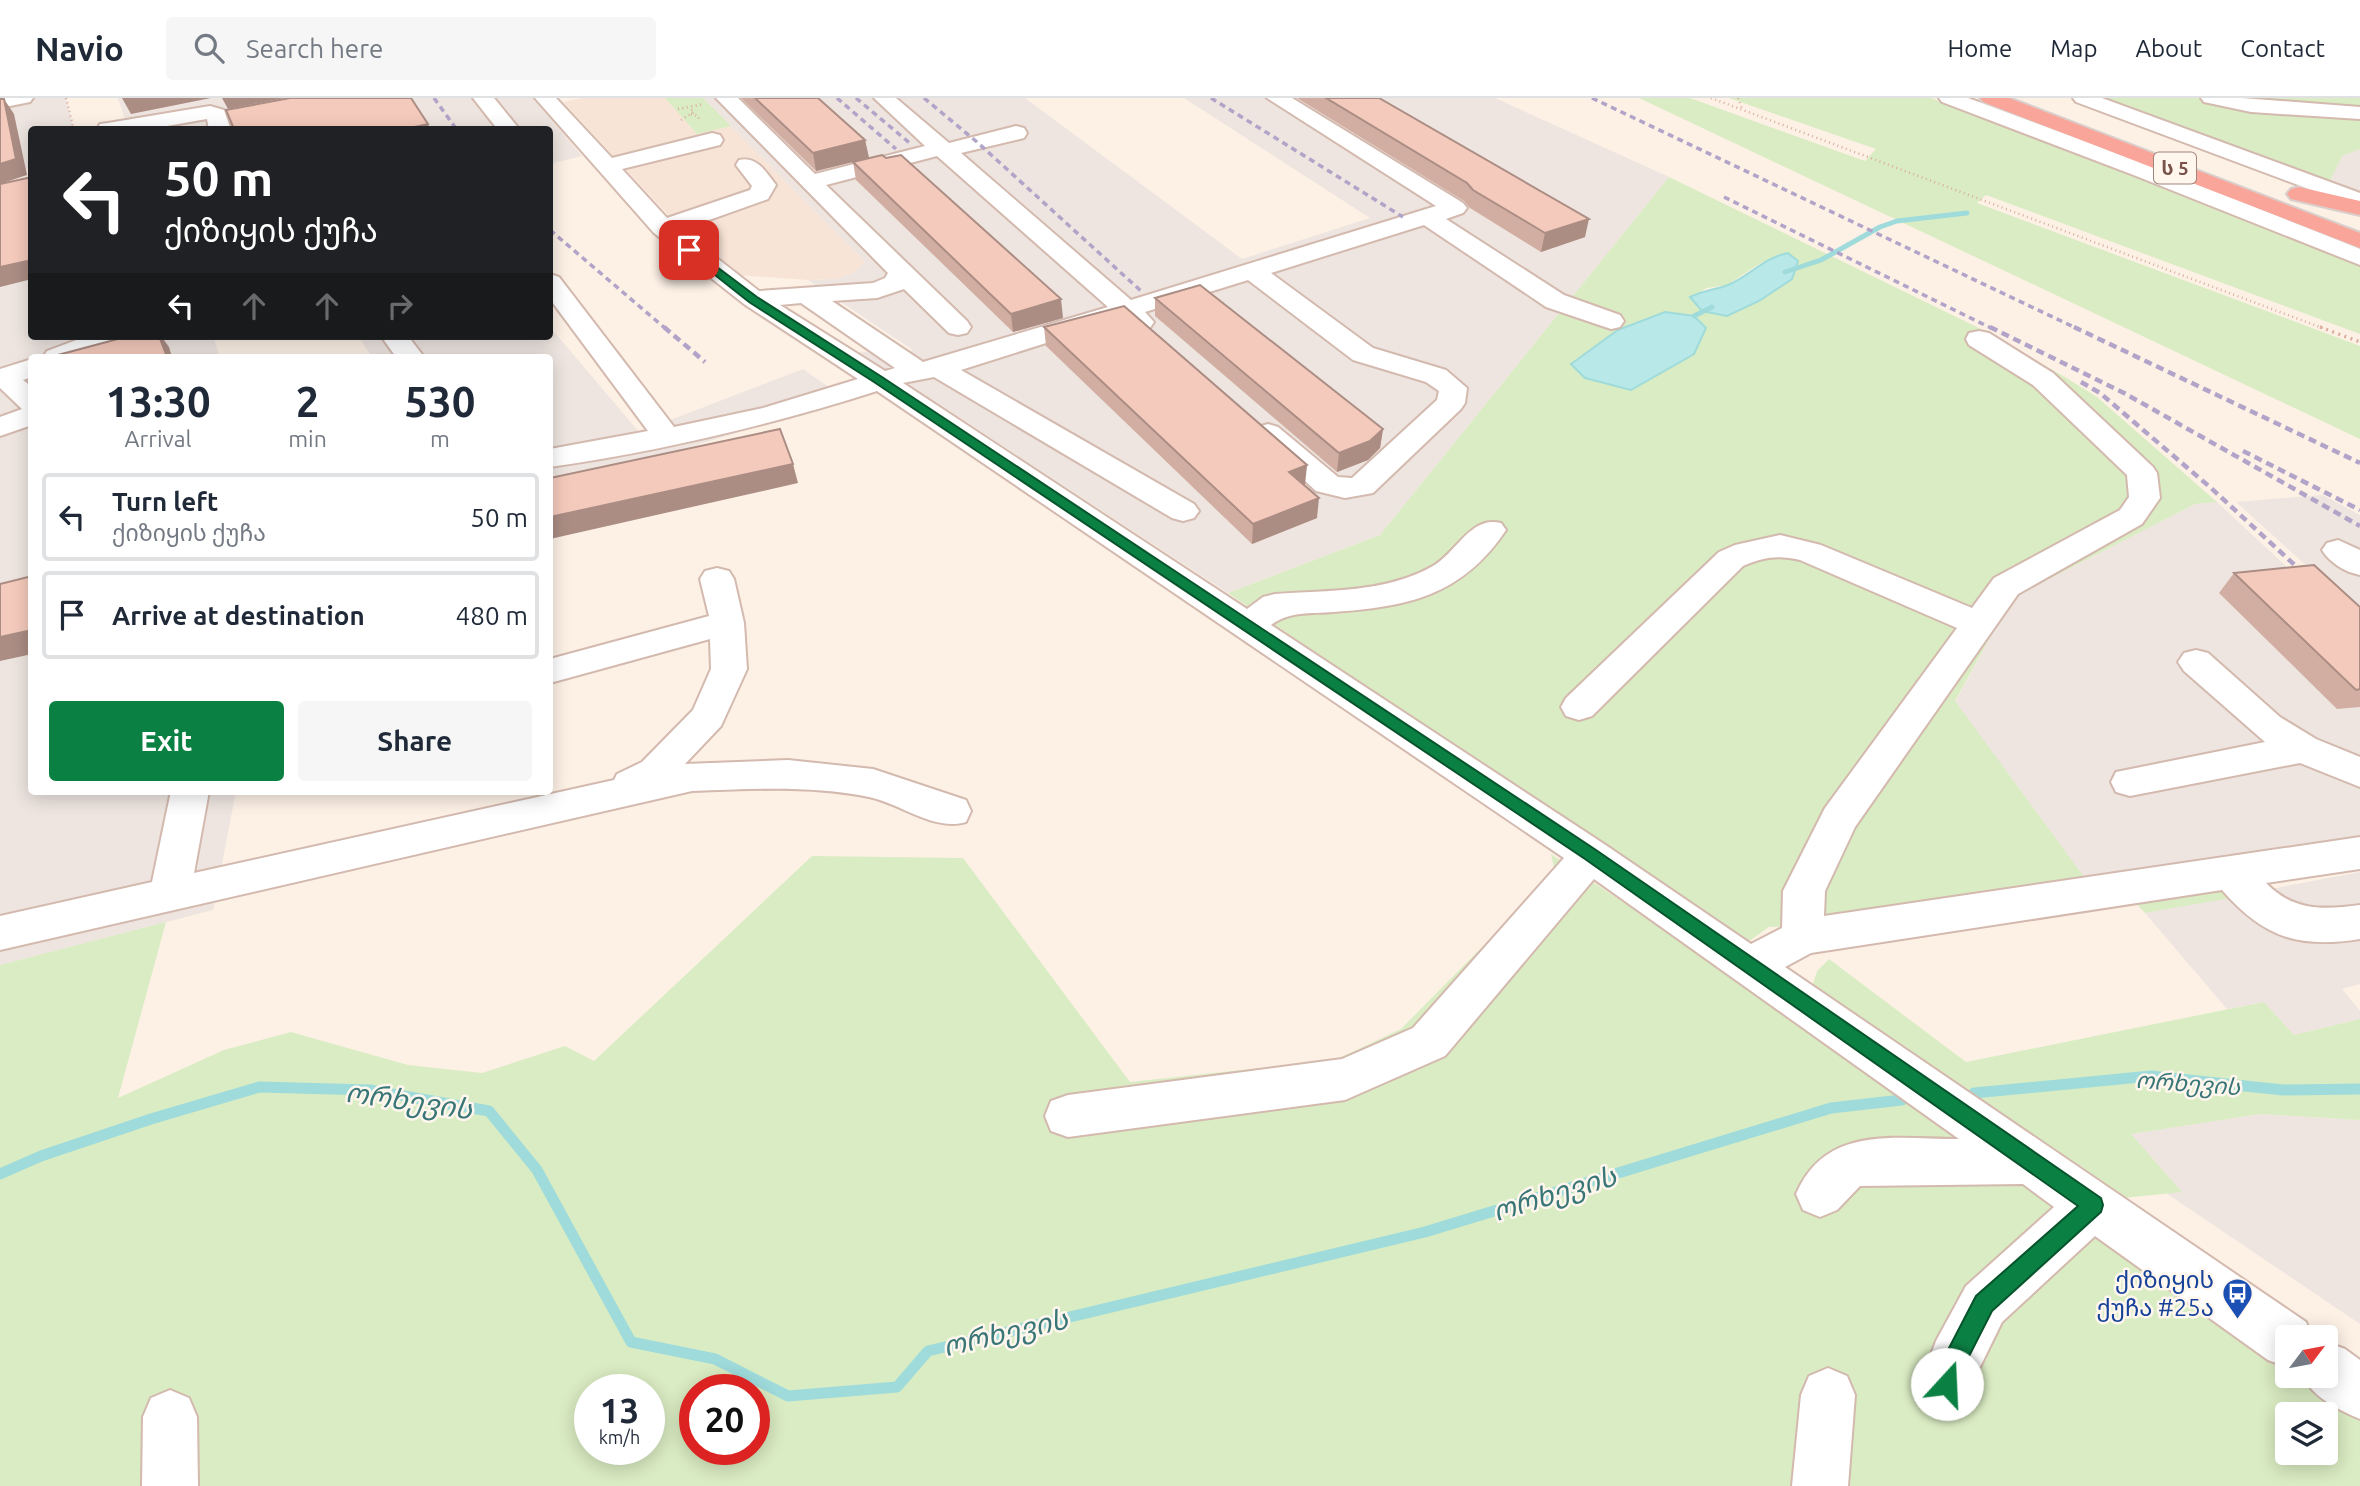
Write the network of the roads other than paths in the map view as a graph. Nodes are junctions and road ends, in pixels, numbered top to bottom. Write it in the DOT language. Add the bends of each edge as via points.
graph roads {
  1 [pos="23,98"];
  2 [pos="483,98"];
  3 [pos="545,98"];
  4 [pos="726,98"];
  5 [pos="884,98"];
  6 [pos="1277,98"];
  7 [pos="1949,98"];
  8 [pos="1990,98"];
  9 [pos="2040,98"];
  10 [pos="2083,98"];
  11 [pos="2211,98"];
  12 [pos="0,102"];
  13 [pos="2360,113"];
  14 [pos="243,115"];
  15 [pos="106,122"];
  16 [pos="219,125"];
  17 [pos="507,126"];
  18 [pos="561,132"];
  19 [pos="1016,133"];
  20 [pos="712,140"];
  21 [pos="943,149"];
  22 [pos="747,165"];
  23 [pos="606,166"];
  24 [pos="809,181"];
  25 [pos="2360,184"];
  26 [pos="2327,189"];
  27 [pos="2299,194"];
  28 [pos="2360,201"];
  29 [pos="2360,208"];
  30 [pos="1427,217"];
  31 [pos="2360,218"];
  32 [pos="663,228"];
  33 [pos="2360,241"];
  34 [pos="2360,258"];
  35 [pos="1252,271"];
  36 [pos="901,272"];
  37 [pos="553,286"];
  38 [pos="806,295"];
  39 [pos="753,299"];
  40 [pos="1127,309"];
  41 [pos="1611,321"];
  42 [pos="958,327"];
  43 [pos="1158,337"];
  44 [pos="1979,338"];
  45 [pos="103,340"];
  46 [pos="141,340"];
  47 [pos="397,340"];
  48 [pos="151,347"];
  49 [pos="65,354"];
  50 [pos="408,354"];
  51 [pos="28,368"];
  52 [pos="927,369"];
  53 [pos="2,378"];
  54 [pos="878,379"];
  55 [pos="28,400"];
  56 [pos="28,416"];
  57 [pos="1254,420"];
  58 [pos="0,427"];
  59 [pos="666,436"];
  60 [pos="553,457"];
  61 [pos="1183,511"];
  62 [pos="1490,530"];
  63 [pos="717,579"];
  64 [pos="727,623"];
  65 [pos="1979,624"];
  66 [pos="1248,626"];
  67 [pos="2196,662"];
  68 [pos="553,670"];
  69 [pos="1579,707"];
  70 [pos="2302,749"];
  71 [pos="2360,773"];
  72 [pos="2130,782"];
  73 [pos="189,795"];
  74 [pos="602,798"];
  75 [pos="952,811"];
  76 [pos="2360,853"];
  77 [pos="1590,855"];
  78 [pos="2231,873"];
  79 [pos="169,897"];
  80 [pos="2360,922"];
  81 [pos="0,933"];
  82 [pos="1803,937"];
  83 [pos="1750,965"];
  84 [pos="1068,1116"];
  85 [pos="2032,1162"];
  86 [pos="1821,1194"];
  87 [pos="2093,1205"];
  88 [pos="2275,1333"];
  89 [pos="1947,1384"];
  90 [pos="1828,1395"];
  91 [pos="170,1417"];
  92 [pos="170,1486"];
  93 [pos="1820,1486"];
  1 -- 12 [label="street"];
  2 -- 17 [label="street"];
  3 -- 18 [label="street"];
  4 -- 24 [label="street"];
  5 -- 21 [label="street"];
  6 -- 30 [label="street" via="1455,208"];
  7 -- 34 [label="street"];
  8 -- 33 [label="highway, ს 5"];
  9 -- 27 [label="highway, ს 5"];
  10 -- 26 [label="street"];
  11 -- 13 [label="street" via="2251,106"];
  14 -- 16 [label="street"];
  15 -- 16 [label="street" via="202,112 217,114"];
  18 -- 23 [label="street"];
  19 -- 21 [label="street"];
  20 -- 23 [label="street"];
  21 -- 24 [label="street"];
  21 -- 40 [label="street"];
  22 -- 32 [label="street" via="764,185 760,194"];
  23 -- 32 [label="street"];
  24 -- 36 [label="street"];
  25 -- 26 [label="street"];
  26 -- 28 [label="street"];
  27 -- 29 [label="highway"];
  27 -- 31 [label="highway, ს 5"];
  30 -- 35 [label="street"];
  30 -- 41 [label="street" via="1555,301"];
  32 -- 39 [label="street"];
  35 -- 40 [label="street"];
  35 -- 57 [label="street" via="1363,354 1436,376 1453,388 1451,403 1362,486 1345,489 1327,484"];
  36 -- 38 [label="street" via="895,283 877,290"];
  36 -- 42 [label="street"];
  37 -- 59 [label="street"];
  38 -- 39 [label="street"];
  38 -- 52 [label="street"];
  39 -- 54 [label="street"];
  40 -- 43 [label="street"];
  40 -- 52 [label="street"];
  44 -- 65 [label="street" via="2043,379 2142,473 2145,498 2131,517 2006,586"];
  45 -- 49 [label="street"];
  46 -- 48 [label="street"];
  47 -- 50 [label="street"];
  51 -- 53 [label="street"];
  52 -- 54 [label="street"];
  52 -- 61 [label="street"];
  53 -- 55 [label="street"];
  54 -- 59 [label="street" via="770,415"];
  54 -- 66 [label="street"];
  56 -- 58 [label="street"];
  59 -- 60 [label="street"];
  62 -- 66 [label="street" via="1456,566 1420,588 1363,599 1275,605"];
  63 -- 64 [label="street"];
  64 -- 68 [label="street"];
  64 -- 74 [label="street" via="729,669 708,717 655,772"];
  65 -- 69 [label="street" via="1810,552 1780,545 1746,552 1731,559"];
  65 -- 82 [label="street" via="1839,819 1804,891"];
  66 -- 77 [label="street"];
  67 -- 70 [label="street" via="2267,726"];
  70 -- 71 [label="street"];
  70 -- 72 [label="street"];
  73 -- 79 [label="street"];
  74 -- 75 [label="street" via="692,777 788,775 873,783"];
  74 -- 79 [label="street"];
  76 -- 78 [label="street"];
  77 -- 83 [label="street"];
  77 -- 84 [label="street" via="1429,1042 1345,1079"];
  78 -- 80 [label="street" via="2281,918 2304,923"];
  78 -- 82 [label="street"];
  79 -- 81 [label="street"];
  82 -- 83 [label="street"];
  83 -- 85 [label="street"];
  85 -- 86 [label="street" via="1851,1164"];
  85 -- 87 [label="street"];
  87 -- 88 [label="street"];
  87 -- 89 [label="street" via="1984,1304"];
  90 -- 93 [label="street"];
  91 -- 92 [label="street"];
}
